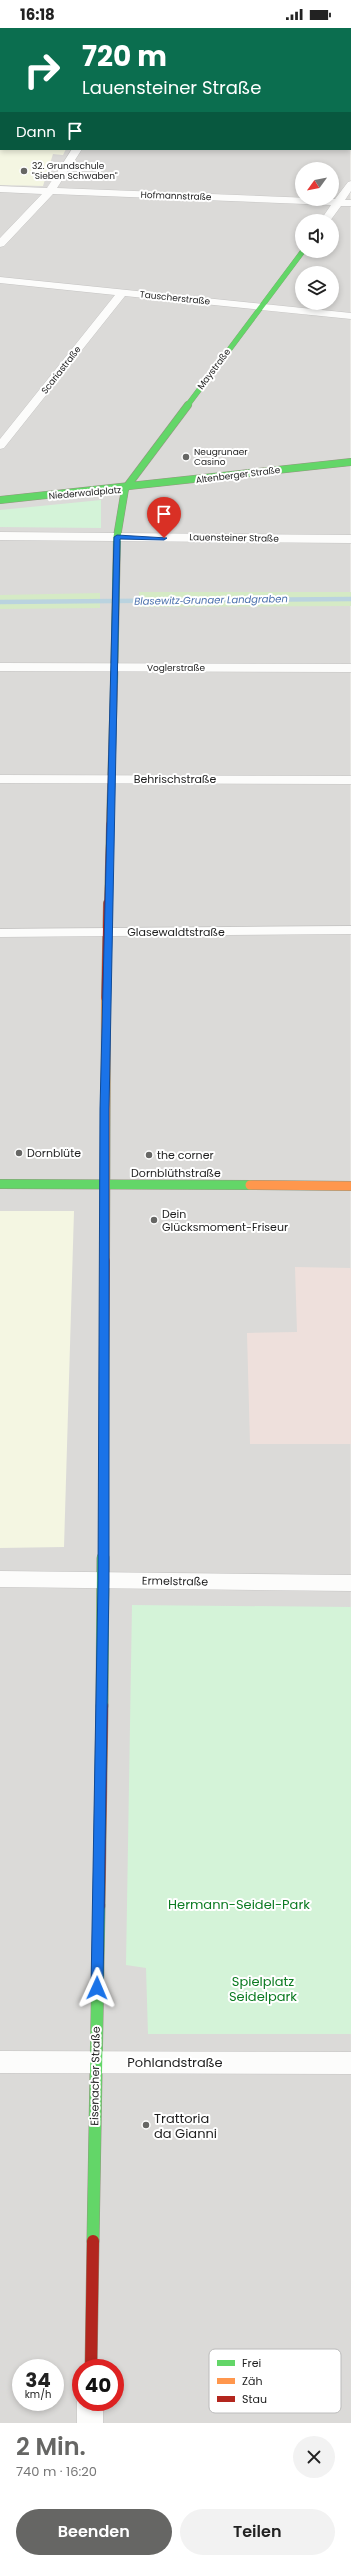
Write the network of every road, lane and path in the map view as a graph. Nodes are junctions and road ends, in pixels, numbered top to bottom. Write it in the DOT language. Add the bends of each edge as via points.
graph roads {
  1 [pos="76,150"];
  2 [pos="351,184"];
  3 [pos="0,189"];
  4 [pos="51,190"];
  5 [pos="295,201"];
  6 [pos="339,203"];
  7 [pos="351,203"];
  8 [pos="0,244"];
  9 [pos="298,258"];
  10 [pos="0,280"];
  11 [pos="122,293"];
  12 [pos="261,307"];
  13 [pos="351,316"];
  14 [pos="0,446"];
  15 [pos="351,462"];
  16 [pos="125,488"];
  17 [pos="0,500"];
  18 [pos="0,536"];
  19 [pos="117,537"];
  20 [pos="351,540"];
  21 [pos="0,667"];
  22 [pos="114,667"];
  23 [pos="351,668"];
  24 [pos="0,779"];
  25 [pos="111,779"];
  26 [pos="351,780"];
  27 [pos="351,930"];
  28 [pos="107,932"];
  29 [pos="0,933"];
  30 [pos="0,1184"];
  31 [pos="103,1184"];
  32 [pos="351,1186"];
  33 [pos="0,1579"];
  34 [pos="104,1581"];
  35 [pos="351,1583"];
  36 [pos="0,2062"];
  37 [pos="96,2062"];
  38 [pos="351,2063"];
  39 [pos="91,2359"];
  40 [pos="90,2411"];
  41 [pos="90,2423"];
  1 -- 4 [label="street"];
  2 -- 6 [label="street"];
  3 -- 4 [label="street, Hofmannstraße"];
  4 -- 5 [label="street, Hofmannstraße"];
  4 -- 8 [label="street"];
  6 -- 7 [label="street, Hofmannstraße"];
  9 -- 12 [label="street, Maystraße"];
  10 -- 11 [label="street, Tauscherstraße"];
  11 -- 12 [label="street, Tauscherstraße"];
  11 -- 14 [label="street, Scariastraße"];
  12 -- 13 [label="street, Tauscherstraße"];
  12 -- 16 [label="street, Maystraße"];
  15 -- 16 [label="street, Altenberger Straße"];
  16 -- 17 [label="street, Niederwaldplatz"];
  16 -- 19 [label="street, Niederwaldplatz"];
  18 -- 19 [label="street"];
  19 -- 20 [label="street, Lauensteiner Straße"];
  19 -- 22 [label="street, Eisenacher Straße"];
  21 -- 22 [label="street, Voglerstraße"];
  22 -- 23 [label="street, Voglerstraße"];
  22 -- 25 [label="street, Eisenacher Straße"];
  24 -- 25 [label="street, Behrischstraße"];
  25 -- 26 [label="street, Behrischstraße"];
  25 -- 28 [label="street, Eisenacher Straße"];
  27 -- 28 [label="street, Glasewaldtstraße"];
  28 -- 29 [label="street, Glasewaldtstraße"];
  28 -- 31 [label="street, Eisenacher Straße"];
  30 -- 31 [label="street, Dornblüthstraße"];
  31 -- 32 [label="street, Dornblüthstraße"];
  31 -- 34 [label="street, Eisenacher Straße"];
  33 -- 34 [label="street, Ermelstraße"];
  34 -- 35 [label="street, Ermelstraße"];
  34 -- 37 [label="street, Eisenacher Straße"];
  36 -- 37 [label="street, Pohlandstraße"];
  37 -- 38 [label="street, Pohlandstraße"];
  37 -- 39 [label="street, Eisenacher Straße"];
  40 -- 41 [label="street"];
}
